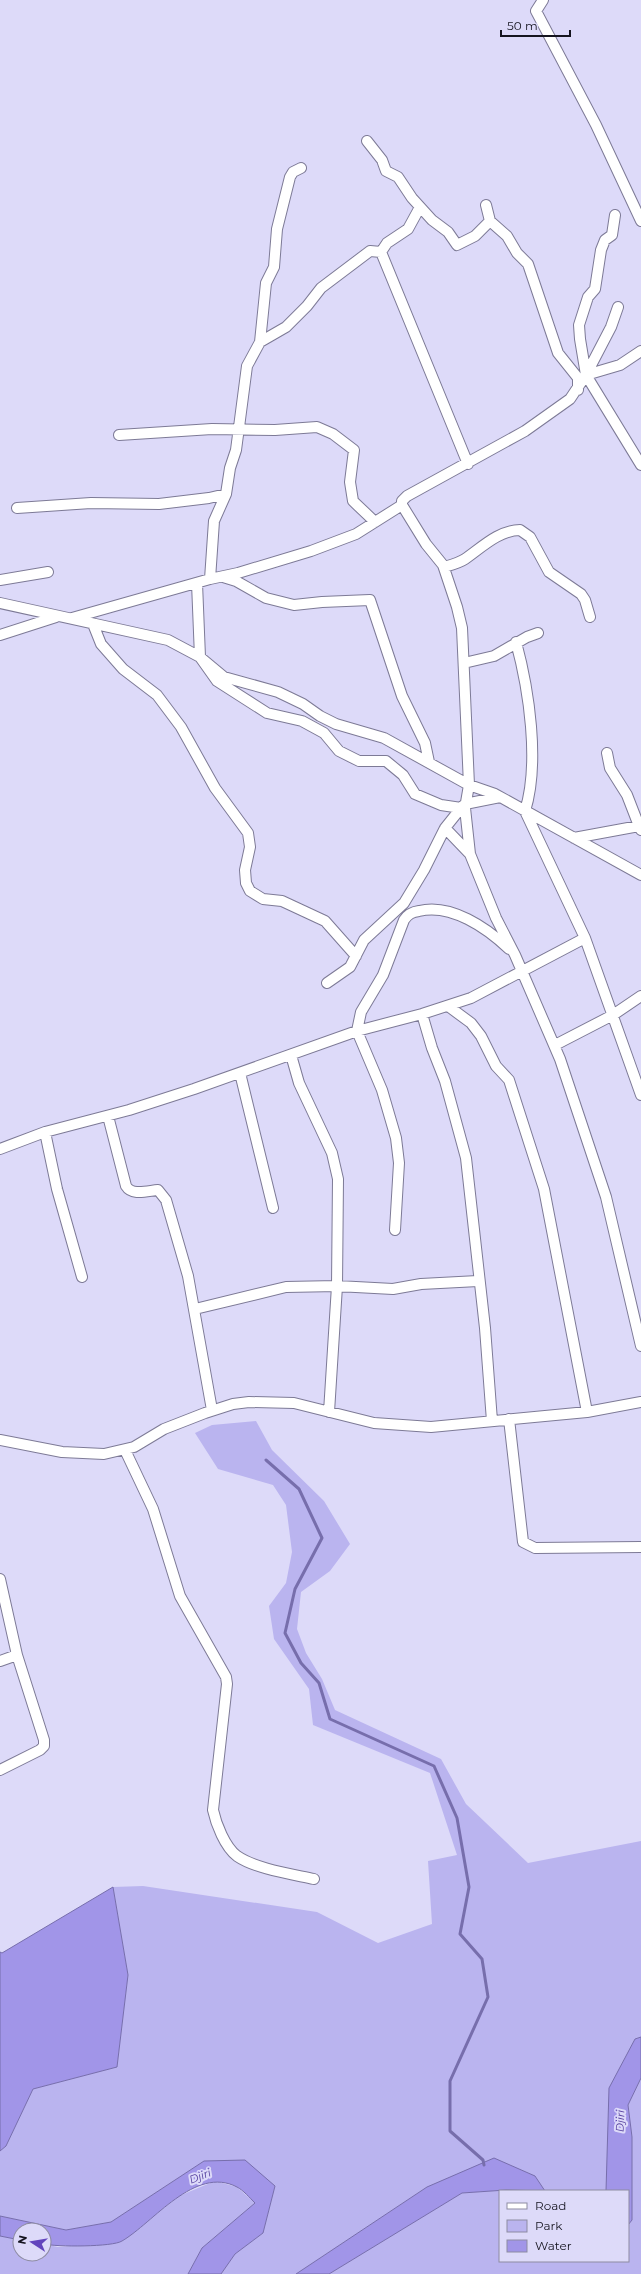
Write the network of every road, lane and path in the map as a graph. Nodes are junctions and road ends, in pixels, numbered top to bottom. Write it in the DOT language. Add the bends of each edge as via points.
graph roads {
  1 [pos="543,0"];
  2 [pos="367,141"];
  3 [pos="301,168"];
  4 [pos="486,205"];
  5 [pos="420,207"];
  6 [pos="615,215"];
  7 [pos="490,221"];
  8 [pos="641,221"];
  9 [pos="381,252"];
  10 [pos="618,307"];
  11 [pos="260,342"];
  12 [pos="641,351"];
  13 [pos="586,375"];
  14 [pos="578,391"];
  15 [pos="238,429"];
  16 [pos="119,435"];
  17 [pos="468,464"];
  18 [pos="641,465"];
  19 [pos="226,494"];
  20 [pos="402,505"];
  21 [pos="17,508"];
  22 [pos="386,515"];
  23 [pos="409,516"];
  24 [pos="375,522"];
  25 [pos="444,567"];
  26 [pos="48,572"];
  27 [pos="221,576"];
  28 [pos="210,579"];
  29 [pos="0,580"];
  30 [pos="197,583"];
  31 [pos="0,603"];
  32 [pos="56,617"];
  33 [pos="590,617"];
  34 [pos="70,618"];
  35 [pos="93,624"];
  36 [pos="538,633"];
  37 [pos="0,635"];
  38 [pos="516,642"];
  39 [pos="200,657"];
  40 [pos="464,663"];
  41 [pos="607,753"];
  42 [pos="429,762"];
  43 [pos="469,785"];
  44 [pos="500,797"];
  45 [pos="463,806"];
  46 [pos="525,811"];
  47 [pos="445,828"];
  48 [pos="640,828"];
  49 [pos="574,838"];
  50 [pos="470,854"];
  51 [pos="641,874"];
  52 [pos="585,938"];
  53 [pos="515,955"];
  54 [pos="356,956"];
  55 [pos="522,973"];
  56 [pos="327,983"];
  57 [pos="641,996"];
  58 [pos="448,1006"];
  59 [pos="422,1014"];
  60 [pos="613,1015"];
  61 [pos="357,1031"];
  62 [pos="555,1045"];
  63 [pos="291,1054"];
  64 [pos="240,1073"];
  65 [pos="641,1096"];
  66 [pos="108,1116"];
  67 [pos="44,1132"];
  68 [pos="0,1149"];
  69 [pos="273,1208"];
  70 [pos="395,1230"];
  71 [pos="82,1277"];
  72 [pos="478,1281"];
  73 [pos="337,1286"];
  74 [pos="195,1310"];
  75 [pos="641,1346"];
  76 [pos="641,1402"];
  77 [pos="212,1410"];
  78 [pos="328,1412"];
  79 [pos="587,1412"];
  80 [pos="509,1419"];
  81 [pos="492,1421"];
  82 [pos="0,1440"];
  83 [pos="125,1450"];
  84 [pos="641,1547"];
  85 [pos="0,1579"];
  86 [pos="17,1655"];
  87 [pos="0,1661"];
  88 [pos="0,1770"];
  89 [pos="314,1879"];
  1 -- 8 [label="street" via="536,11 596,125"];
  2 -- 5 [label="street" via="382,160 386,171 398,177"];
  3 -- 11 [label="street" via="292,172 290,177 278,229 274,267 266,283"];
  4 -- 7 [label="street"];
  5 -- 7 [label="street" via="448,232 457,245 475,236"];
  5 -- 9 [label="street" via="408,229 392,239"];
  6 -- 13 [label="street" via="612,235 605,240 601,250 595,289 588,297 579,325"];
  7 -- 14 [label="street" via="507,236 517,253 528,264 558,353 578,378"];
  9 -- 11 [label="street" via="370,251 321,288 286,327"];
  9 -- 17 [label="street"];
  10 -- 13 [label="street" via="611,327"];
  11 -- 15 [label="street" via="247,366"];
  12 -- 13 [label="street" via="620,365"];
  13 -- 14 [label="street"];
  13 -- 18 [label="street"];
  14 -- 17 [label="street" via="556,411"];
  15 -- 16 [label="street"];
  15 -- 19 [label="street"];
  15 -- 24 [label="street" via="317,427 333,434 354,450 350,482 353,501"];
  17 -- 20 [label="street" via="407,496"];
  19 -- 21 [label="street" via="160,504 91,503"];
  19 -- 28 [label="street" via="214,521"];
  20 -- 22 [label="street"];
  20 -- 23 [label="street"];
  22 -- 23 [label="street"];
  22 -- 24 [label="street"];
  23 -- 25 [label="street"];
  24 -- 27 [label="street" via="352,536 245,571"];
  25 -- 33 [label="street" via="464,559 498,537 520,530 530,537 548,572 581,594"];
  25 -- 40 [label="street" via="462,626"];
  26 -- 29 [label="street"];
  27 -- 28 [label="street"];
  27 -- 42 [label="street" via="236,581 266,598 294,605 370,600 402,696 425,743"];
  28 -- 30 [label="street"];
  30 -- 34 [label="street"];
  30 -- 39 [label="street"];
  31 -- 32 [label="street"];
  32 -- 34 [label="street"];
  32 -- 37 [label="street"];
  34 -- 35 [label="street"];
  35 -- 39 [label="street" via="168,640"];
  35 -- 54 [label="street" via="101,644 123,669 156,695 177,722 215,788 241,820 248,833 250,847 246,870 246,883 250,891 263,900 282,901 325,921"];
  36 -- 38 [label="street"];
  38 -- 40 [label="street" via="494,656"];
  38 -- 46 [label="street" via="526,686 531,743 531,793"];
  39 -- 42 [label="street" via="224,677 278,692 336,724 384,738"];
  39 -- 45 [label="street" via="217,681 267,713 302,721 324,733 339,751 359,761 386,761 403,775 415,794 440,805"];
  40 -- 43 [label="street"];
  41 -- 48 [label="street" via="610,768 626,795"];
  42 -- 43 [label="street"];
  43 -- 44 [label="street"];
  43 -- 45 [label="street"];
  44 -- 45 [label="street"];
  44 -- 46 [label="street"];
  45 -- 47 [label="street"];
  45 -- 50 [label="street"];
  46 -- 49 [label="street"];
  46 -- 52 [label="street"];
  47 -- 50 [label="street"];
  47 -- 54 [label="street" via="404,903 364,940"];
  48 -- 49 [label="street"];
  49 -- 51 [label="street"];
  50 -- 53 [label="street" via="496,918"];
  52 -- 55 [label="street"];
  52 -- 60 [label="street"];
  53 -- 55 [label="street"];
  53 -- 61 [label="street" via="490,932 462,916 432,909 407,915 383,975 361,1012"];
  54 -- 56 [label="street" via="350,967"];
  55 -- 58 [label="street" via="471,998"];
  55 -- 62 [label="street"];
  57 -- 60 [label="street"];
  58 -- 59 [label="street"];
  58 -- 79 [label="street" via="471,1023 481,1036 496,1066 509,1080 544,1189"];
  59 -- 61 [label="street"];
  59 -- 72 [label="street" via="432,1048 446,1081 466,1158"];
  60 -- 62 [label="street"];
  60 -- 65 [label="street"];
  61 -- 63 [label="street"];
  61 -- 70 [label="street" via="382,1090 396,1138 399,1164"];
  62 -- 75 [label="street" via="604,1191"];
  63 -- 64 [label="street"];
  63 -- 73 [label="street" via="299,1083 336,1165 339,1201"];
  64 -- 66 [label="street"];
  64 -- 69 [label="street"];
  66 -- 67 [label="street"];
  66 -- 74 [label="street" via="128,1190 158,1190 166,1200"];
  67 -- 68 [label="street"];
  67 -- 71 [label="street"];
  72 -- 73 [label="street" via="421,1284 393,1289"];
  72 -- 81 [label="street" via="485,1328"];
  73 -- 74 [label="street" via="286,1287"];
  73 -- 78 [label="street"];
  74 -- 77 [label="street"];
  76 -- 79 [label="street"];
  77 -- 78 [label="street" via="233,1404 271,1401 294,1403"];
  77 -- 83 [label="street" via="175,1424"];
  78 -- 81 [label="street" via="347,1418 402,1426 431,1427"];
  79 -- 80 [label="street"];
  80 -- 81 [label="street"];
  80 -- 84 [label="street" via="523,1542 535,1548"];
  82 -- 83 [label="street" via="78,1454 104,1454"];
  83 -- 89 [label="street" via="153,1509 180,1596 226,1677 213,1810 215,1818 231,1850 237,1856 260,1865"];
  85 -- 86 [label="street"];
  86 -- 87 [label="street"];
  86 -- 88 [label="street" via="44,1746"];
}
